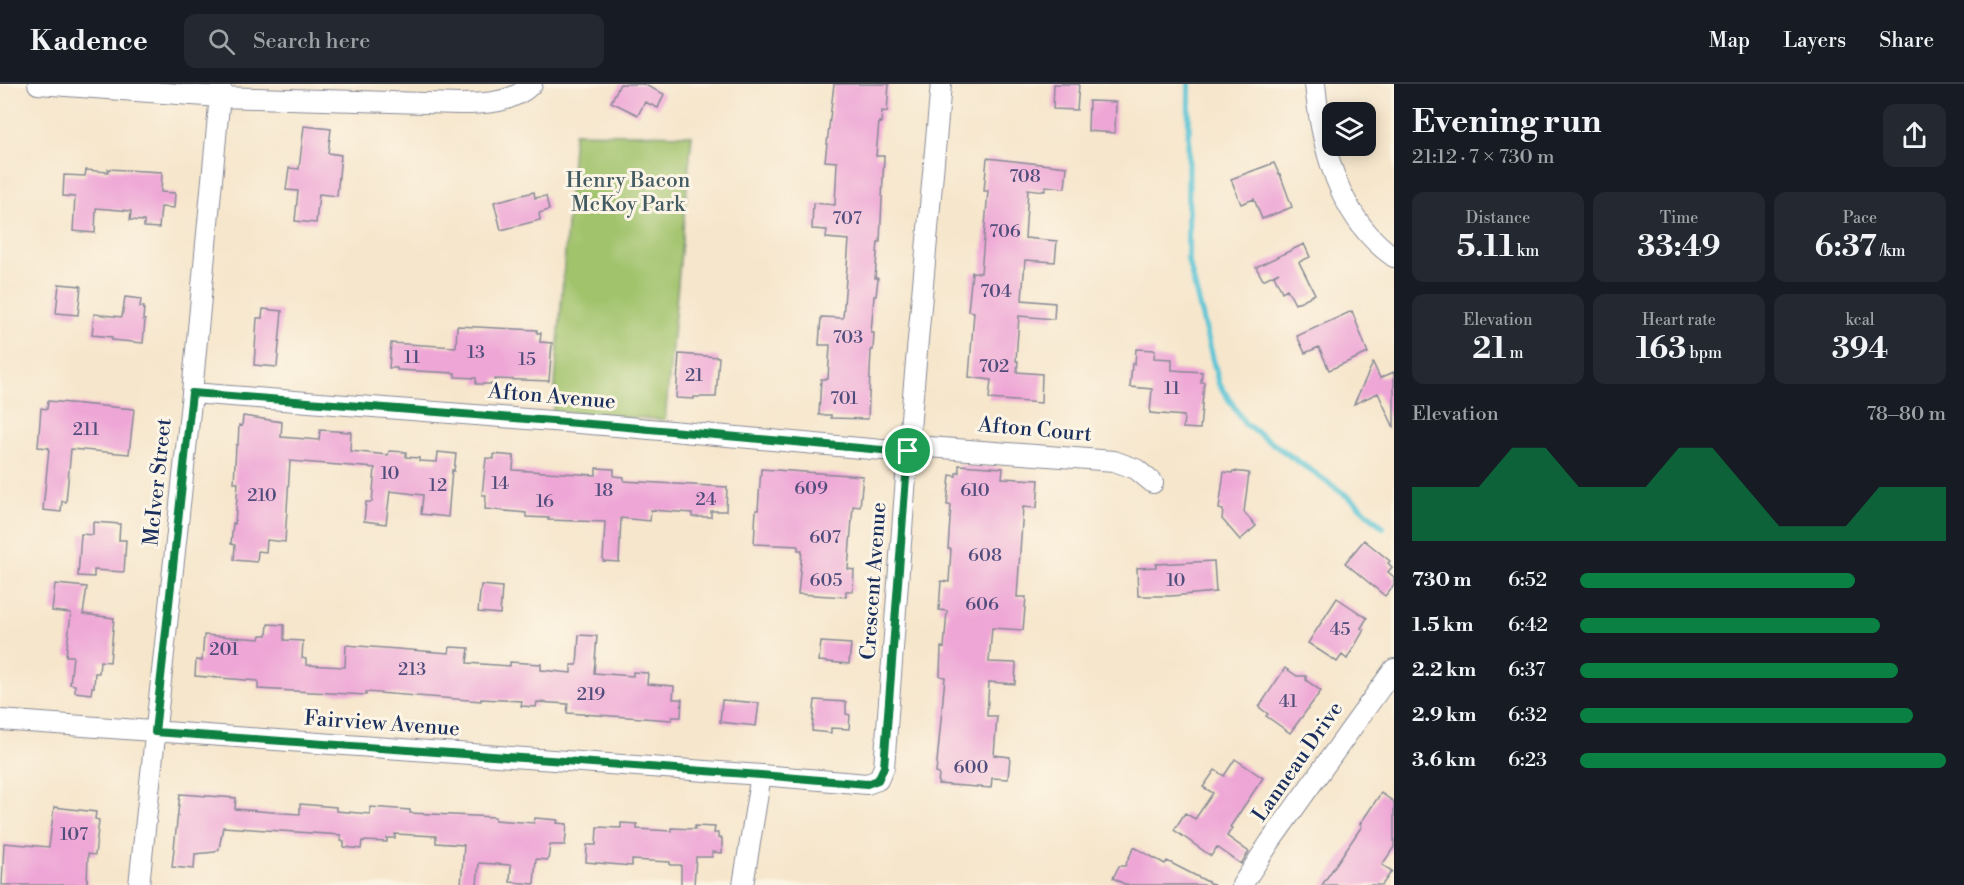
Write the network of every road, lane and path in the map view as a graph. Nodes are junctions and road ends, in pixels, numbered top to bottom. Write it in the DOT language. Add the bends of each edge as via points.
graph roads {
  1 [pos="38,84"];
  2 [pos="532,84"];
  3 [pos="941,84"];
  4 [pos="1315,84"];
  5 [pos="220,91"];
  6 [pos="1394,256"];
  7 [pos="192,393"];
  8 [pos="908,451"];
  9 [pos="1153,483"];
  10 [pos="1394,669"];
  11 [pos="0,720"];
  12 [pos="155,732"];
  13 [pos="761,775"];
  14 [pos="139,885"];
  15 [pos="743,885"];
  16 [pos="1242,885"];
  1 -- 5 [label="street"];
  2 -- 5 [label="street" via="509,98 477,104"];
  3 -- 8 [label="street, Crescent Avenue"];
  4 -- 6 [label="street" via="1327,156 1338,183 1362,228"];
  5 -- 7 [label="street, McIver Street"];
  7 -- 8 [label="street, Afton Avenue"];
  7 -- 12 [label="street, McIver Street"];
  8 -- 9 [label="street, Afton Court" via="929,447 1114,461 1136,469"];
  8 -- 13 [label="street, Crescent Avenue" via="881,774 878,780 867,784"];
  10 -- 16 [label="street, Lanneau Drive"];
  11 -- 12 [label="street, Fairview Avenue"];
  12 -- 13 [label="street, Fairview Avenue"];
  12 -- 14 [label="street, McIver Street"];
  13 -- 15 [label="street"];
}
